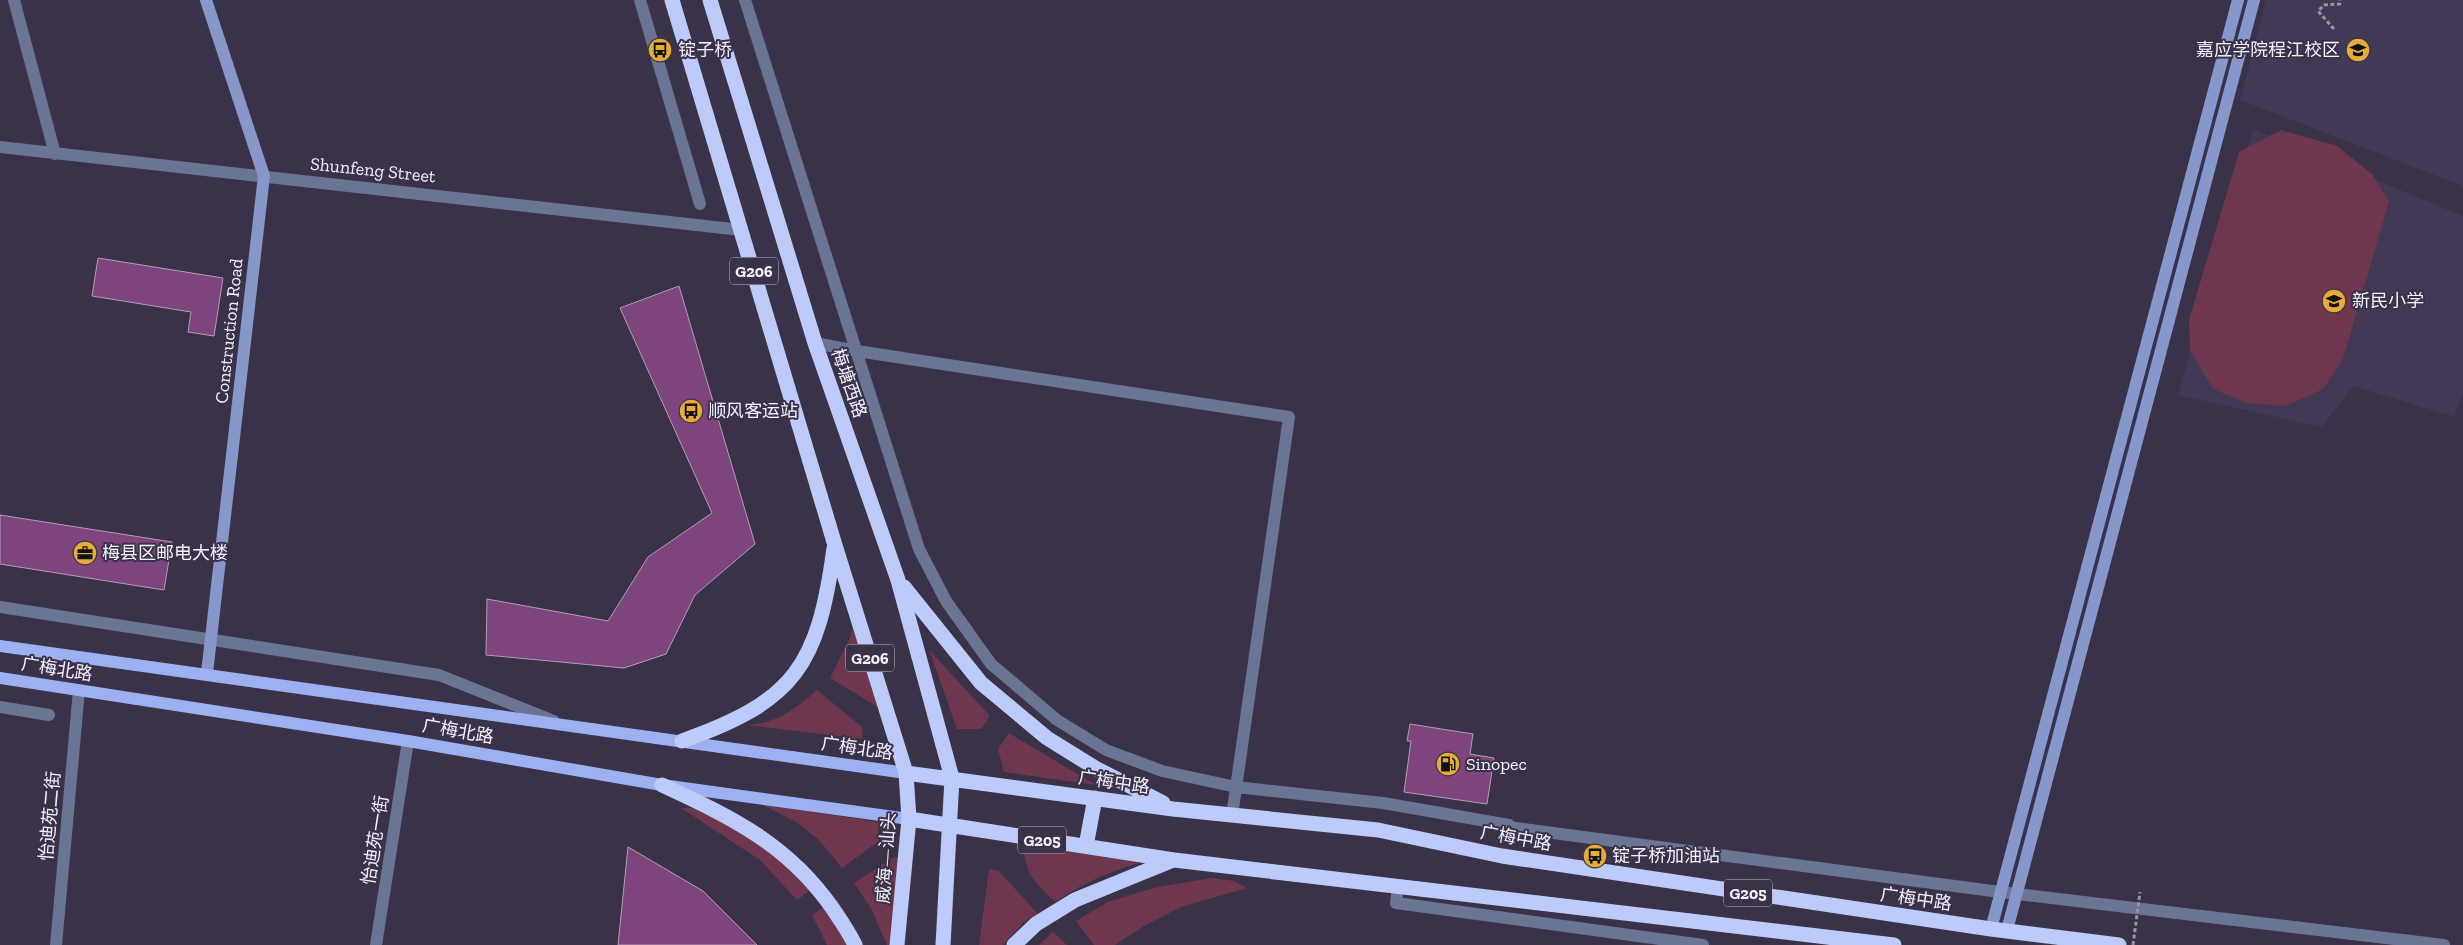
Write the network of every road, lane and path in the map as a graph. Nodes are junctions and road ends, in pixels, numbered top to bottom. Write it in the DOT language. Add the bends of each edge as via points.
graph roads {
  1 [pos="14,0"];
  2 [pos="206,0"];
  3 [pos="640,0"];
  4 [pos="672,0"];
  5 [pos="710,0"];
  6 [pos="745,0"];
  7 [pos="2238,0"];
  8 [pos="2254,0"];
  9 [pos="2340,2"];
  10 [pos="2334,29"];
  11 [pos="0,147"];
  12 [pos="55,154"];
  13 [pos="264,176"];
  14 [pos="700,204"];
  15 [pos="741,230"];
  16 [pos="815,343"];
  17 [pos="857,351"];
  18 [pos="834,542"];
  19 [pos="898,580"];
  20 [pos="0,607"];
  21 [pos="212,639"];
  22 [pos="0,646"];
  23 [pos="207,673"];
  24 [pos="0,678"];
  25 [pos="79,690"];
  26 [pos="0,707"];
  27 [pos="49,714"];
  28 [pos="567,727"];
  29 [pos="408,741"];
  30 [pos="682,741"];
  31 [pos="906,773"];
  32 [pos="952,778"];
  33 [pos="662,785"];
  34 [pos="1236,787"];
  35 [pos="1095,798"];
  36 [pos="1173,808"];
  37 [pos="1232,816"];
  38 [pos="909,820"];
  39 [pos="950,826"];
  40 [pos="1086,846"];
  41 [pos="1174,860"];
  42 [pos="1398,886"];
  43 [pos="2000,892"];
  44 [pos="2140,892"];
  45 [pos="2017,894"];
  46 [pos="1991,929"];
  47 [pos="2007,930"];
  48 [pos="56,945"];
  49 [pos="376,945"];
  50 [pos="855,945"];
  51 [pos="898,945"];
  52 [pos="943,945"];
  53 [pos="1014,945"];
  54 [pos="1703,945"];
  55 [pos="1894,945"];
  56 [pos="2119,945"];
  57 [pos="2134,945"];
  58 [pos="2444,945"];
  1 -- 12 [label="street"];
  2 -- 13 [label="street, Construction Road"];
  3 -- 14 [label="street"];
  4 -- 15 [label="highway, G206"];
  5 -- 16 [label="highway, 梅塘西路 / G206"];
  6 -- 17 [label="street"];
  7 -- 43 [label="street"];
  8 -- 45 [label="street"];
  9 -- 10 [label="path" via="2324,5 2318,12"];
  11 -- 12 [label="street, Shunfeng Street"];
  12 -- 13 [label="street, Shunfeng Street"];
  13 -- 15 [label="street, Shunfeng Street"];
  13 -- 21 [label="street, Construction Road"];
  15 -- 18 [label="highway, G206"];
  16 -- 17 [label="street"];
  16 -- 19 [label="highway, 梅塘西路 / G206"];
  17 -- 34 [label="street" via="919,548 946,601 990,664 1057,720 1106,750 1162,771"];
  17 -- 34 [label="street" via="1289,416"];
  18 -- 30 [label="highway" via="827,599 818,629 807,656 792,679 774,696 746,714 722,727"];
  18 -- 31 [label="highway, G206"];
  19 -- 32 [label="highway, 梅塘西路 / G206"];
  19 -- 36 [label="highway" via="981,683 1047,738 1097,769"];
  20 -- 21 [label="street"];
  21 -- 23 [label="street, Construction Road"];
  21 -- 28 [label="street" via="439,675"];
  22 -- 23 [label="main road, 广梅北路"];
  23 -- 28 [label="main road, 广梅北路"];
  24 -- 25 [label="main road, 广梅北路"];
  25 -- 29 [label="main road, 广梅北路"];
  25 -- 48 [label="street, 怡迪苑二街"];
  26 -- 27 [label="street"];
  28 -- 30 [label="main road, 广梅北路"];
  29 -- 33 [label="main road, 广梅北路"];
  29 -- 49 [label="street, 怡迪苑一街"];
  30 -- 31 [label="main road, 广梅北路"];
  31 -- 32 [label="highway, 广梅中路 / G205"];
  31 -- 38 [label="highway, 威海—汕头 / G206"];
  32 -- 35 [label="highway, 广梅中路 / G205"];
  32 -- 39 [label="highway, G206"];
  33 -- 38 [label="main road, 广梅北路"];
  33 -- 50 [label="highway" via="726,814 777,847 820,890"];
  34 -- 37 [label="street"];
  34 -- 43 [label="street" via="1383,803 1508,827"];
  35 -- 36 [label="highway, 广梅中路 / G205"];
  35 -- 40 [label="highway"];
  36 -- 37 [label="highway, 广梅中路 / G205"];
  37 -- 46 [label="highway, 广梅中路 / G205" via="1378,830 1502,856"];
  38 -- 39 [label="highway, G205"];
  38 -- 51 [label="highway, 威海—汕头 / G206"];
  39 -- 40 [label="highway, G205"];
  39 -- 52 [label="highway, G206"];
  40 -- 41 [label="highway, G205"];
  41 -- 42 [label="highway, G205"];
  41 -- 53 [label="highway" via="1075,900 1036,924"];
  42 -- 54 [label="street" via="1396,903"];
  42 -- 55 [label="highway, G205"];
  43 -- 45 [label="street"];
  43 -- 46 [label="street"];
  44 -- 57 [label="path, bridge"];
  45 -- 47 [label="street"];
  45 -- 58 [label="street"];
  46 -- 47 [label="highway, 广梅中路 / G205"];
  47 -- 56 [label="highway, 广梅中路 / G205"];
}
